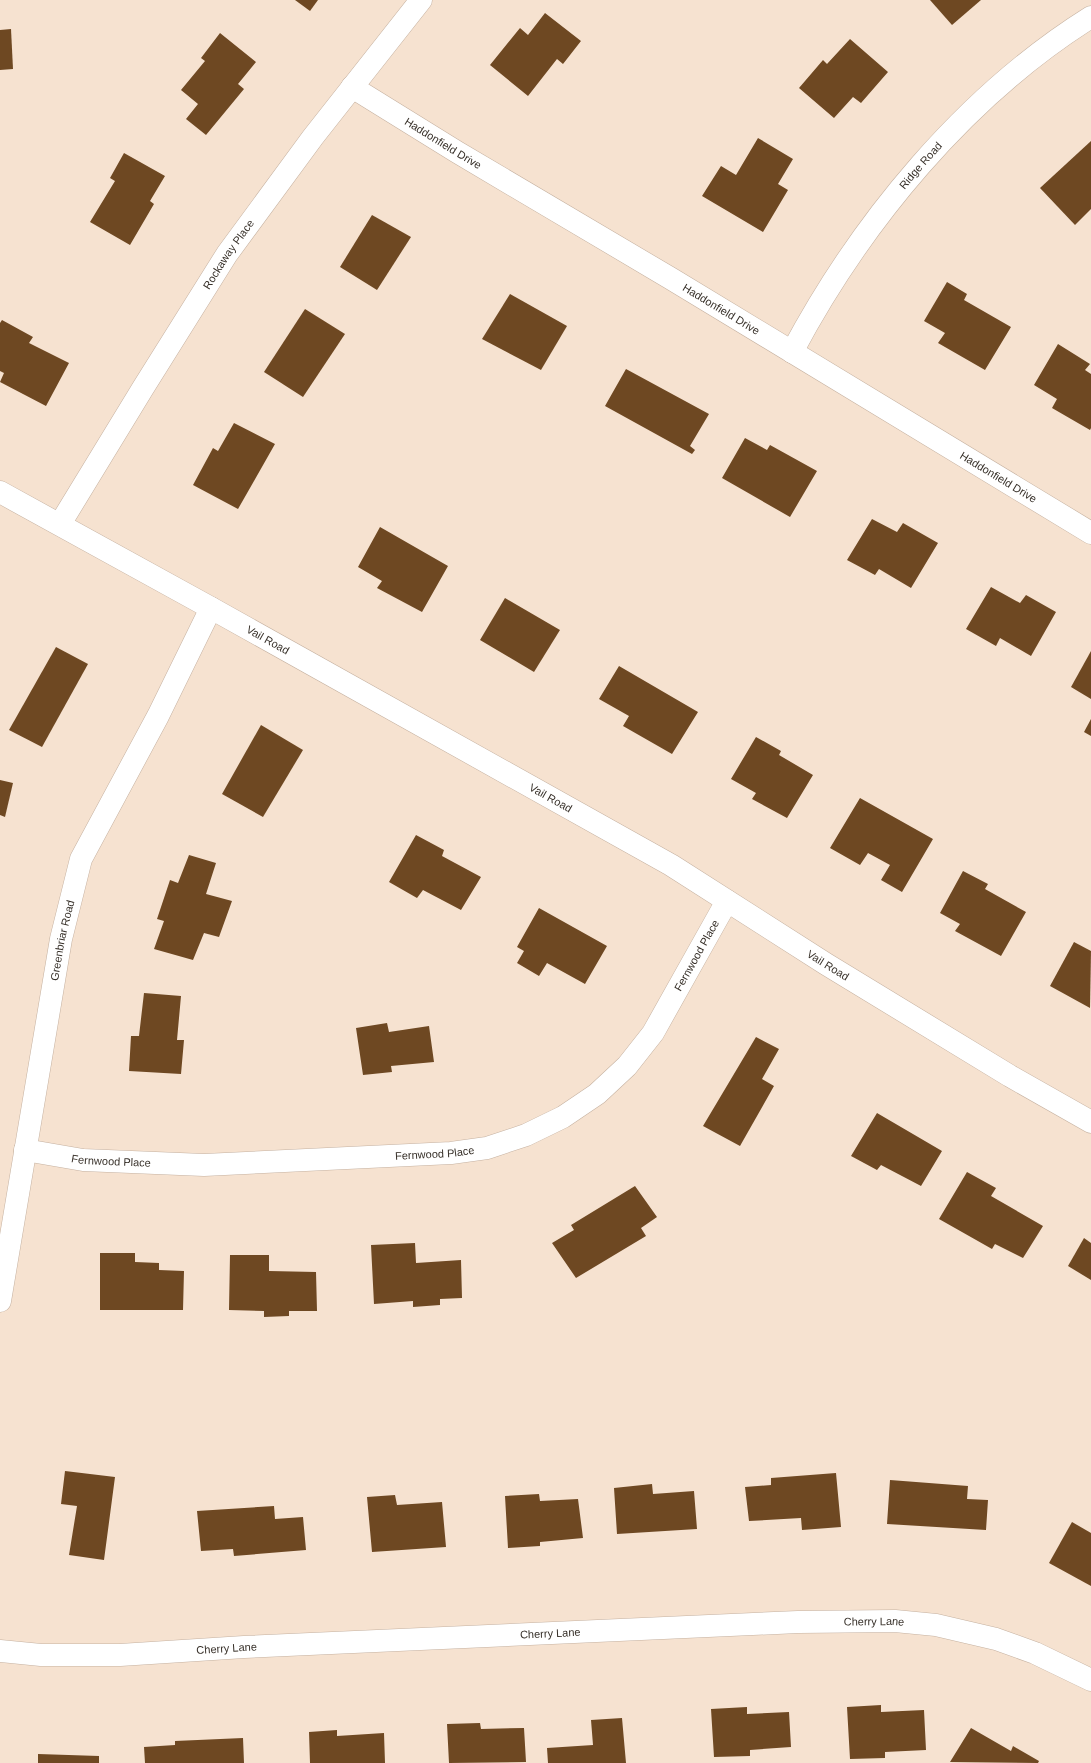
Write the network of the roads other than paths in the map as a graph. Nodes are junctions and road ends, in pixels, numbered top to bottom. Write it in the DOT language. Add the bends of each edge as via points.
graph roads {
  1 [pos="421,0"];
  2 [pos="1091,17"];
  3 [pos="352,87"];
  4 [pos="792,352"];
  5 [pos="0,492"];
  6 [pos="60,524"];
  7 [pos="1091,532"];
  8 [pos="211,608"];
  9 [pos="727,901"];
  10 [pos="1091,1122"];
  11 [pos="25,1150"];
  12 [pos="0,1301"];
  13 [pos="0,1651"];
  14 [pos="1091,1680"];
  1 -- 3 [label="street, Rockaway Place"];
  2 -- 4 [label="street, Ridge Road" via="1006,80 941,142 892,198 854,248 814,311"];
  3 -- 4 [label="street, Haddonfield Drive"];
  3 -- 6 [label="street, Rockaway Place" via="312,137 227,254"];
  4 -- 7 [label="street, Haddonfield Drive"];
  5 -- 6 [label="street, Vail Road"];
  6 -- 8 [label="street, Vail Road"];
  8 -- 9 [label="street, Vail Road" via="671,865"];
  8 -- 11 [label="street, Greenbriar Road" via="158,716 81,859 60,939"];
  9 -- 10 [label="street, Vail Road" via="1003,1072"];
  9 -- 11 [label="street, Fernwood Place" via="653,1033 628,1066 592,1098 563,1117 526,1135 487,1148 451,1153 204,1166 83,1160"];
  11 -- 12 [label="street, Greenbriar Road"];
  13 -- 14 [label="street, Cherry Lane" via="41,1655 120,1655 244,1647 790,1623 895,1621 936,1625 996,1639 1035,1653"];
}
